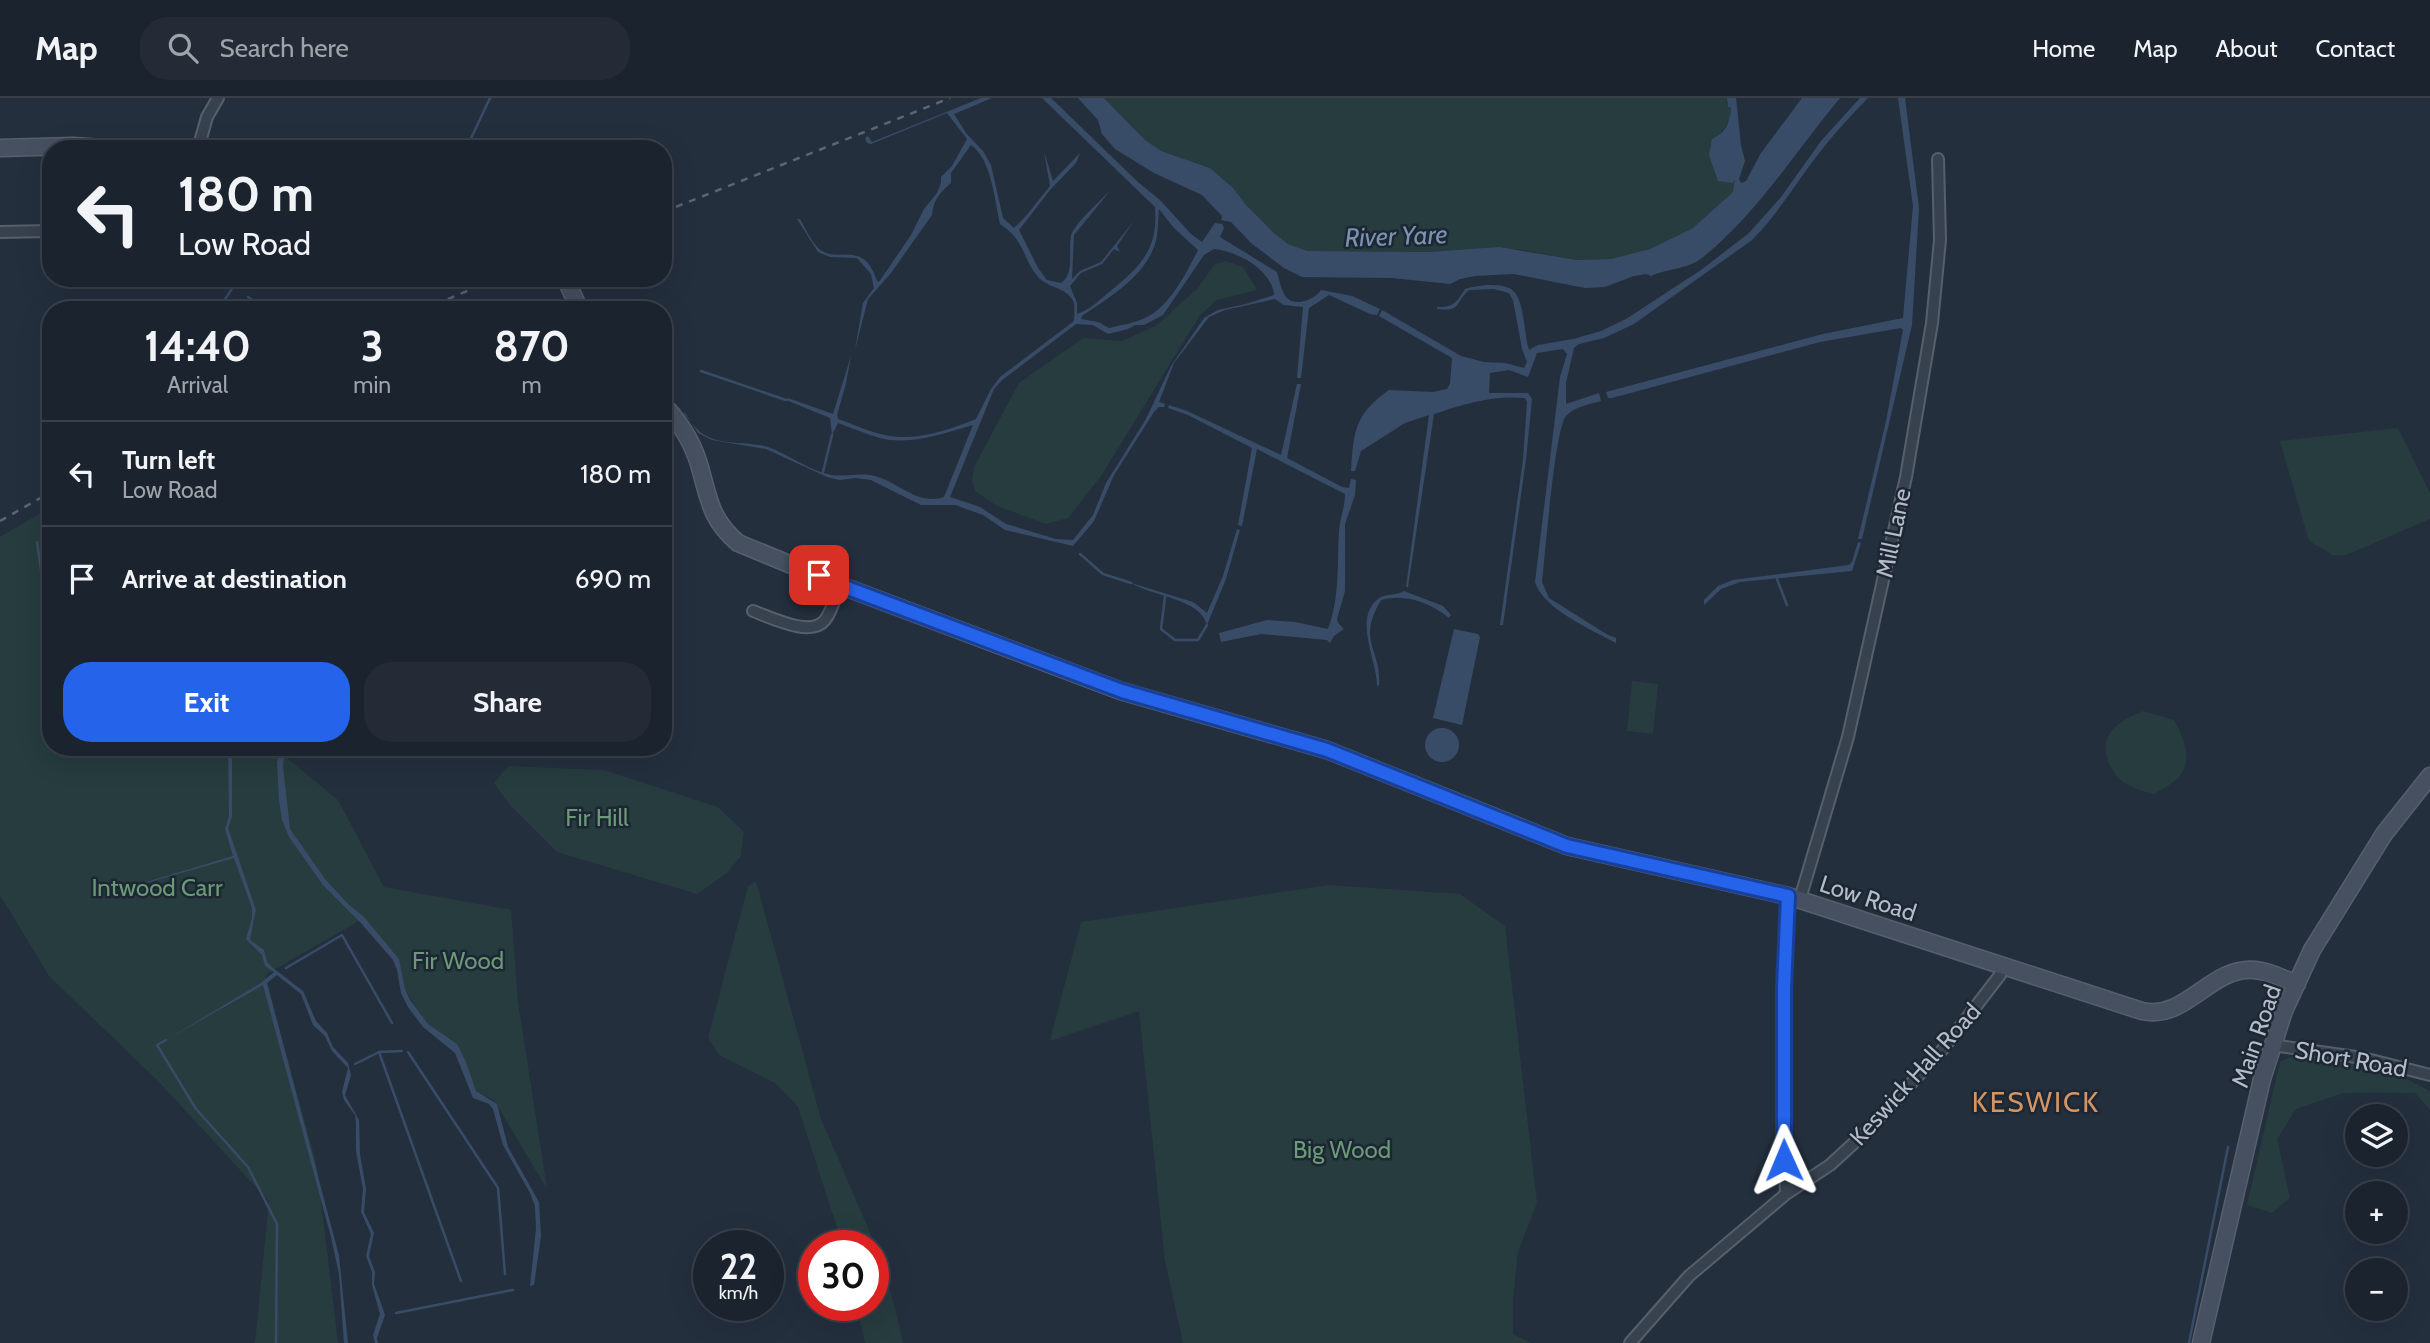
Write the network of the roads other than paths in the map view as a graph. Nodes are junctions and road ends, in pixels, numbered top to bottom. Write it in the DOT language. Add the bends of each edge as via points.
graph roads {
  1 [pos="218,98"];
  2 [pos="201,140"];
  3 [pos="42,147"];
  4 [pos="0,148"];
  5 [pos="1938,159"];
  6 [pos="0,232"];
  7 [pos="42,232"];
  8 [pos="672,417"];
  9 [pos="840,585"];
  10 [pos="753,611"];
  11 [pos="2430,776"];
  12 [pos="1794,898"];
  13 [pos="2003,966"];
  14 [pos="2297,984"];
  15 [pos="2272,1045"];
  16 [pos="2430,1075"];
  17 [pos="1786,1195"];
  18 [pos="1630,1343"];
  19 [pos="2201,1343"];
  1 -- 2 [label="street"];
  3 -- 4 [label="street"];
  5 -- 12 [label="street, Mill Lane" via="1940,240 1932,323 1906,477 1848,737"];
  6 -- 7 [label="street"];
  8 -- 9 [label="street, Low Road" via="691,442 710,509 726,532 760,554"];
  9 -- 10 [label="street" via="824,621 814,627 803,628"];
  9 -- 12 [label="street, Low Road" via="1122,691 1327,750 1567,846"];
  11 -- 14 [label="street, Main Road" via="2384,834 2312,950"];
  12 -- 13 [label="street, Low Road"];
  12 -- 17 [label="street, Mill Lane" via="1784,988"];
  13 -- 14 [label="street, Low Road" via="2151,1013 2169,1011 2218,979 2245,971 2272,974"];
  13 -- 17 [label="street, Keswick Hall Road" via="1943,1049 1866,1132 1830,1165"];
  14 -- 15 [label="street, Main Road"];
  15 -- 16 [label="street, Short Road" via="2363,1058"];
  15 -- 19 [label="street, Main Road"];
  17 -- 18 [label="street, Keswick Hall Road" via="1689,1276"];
}
